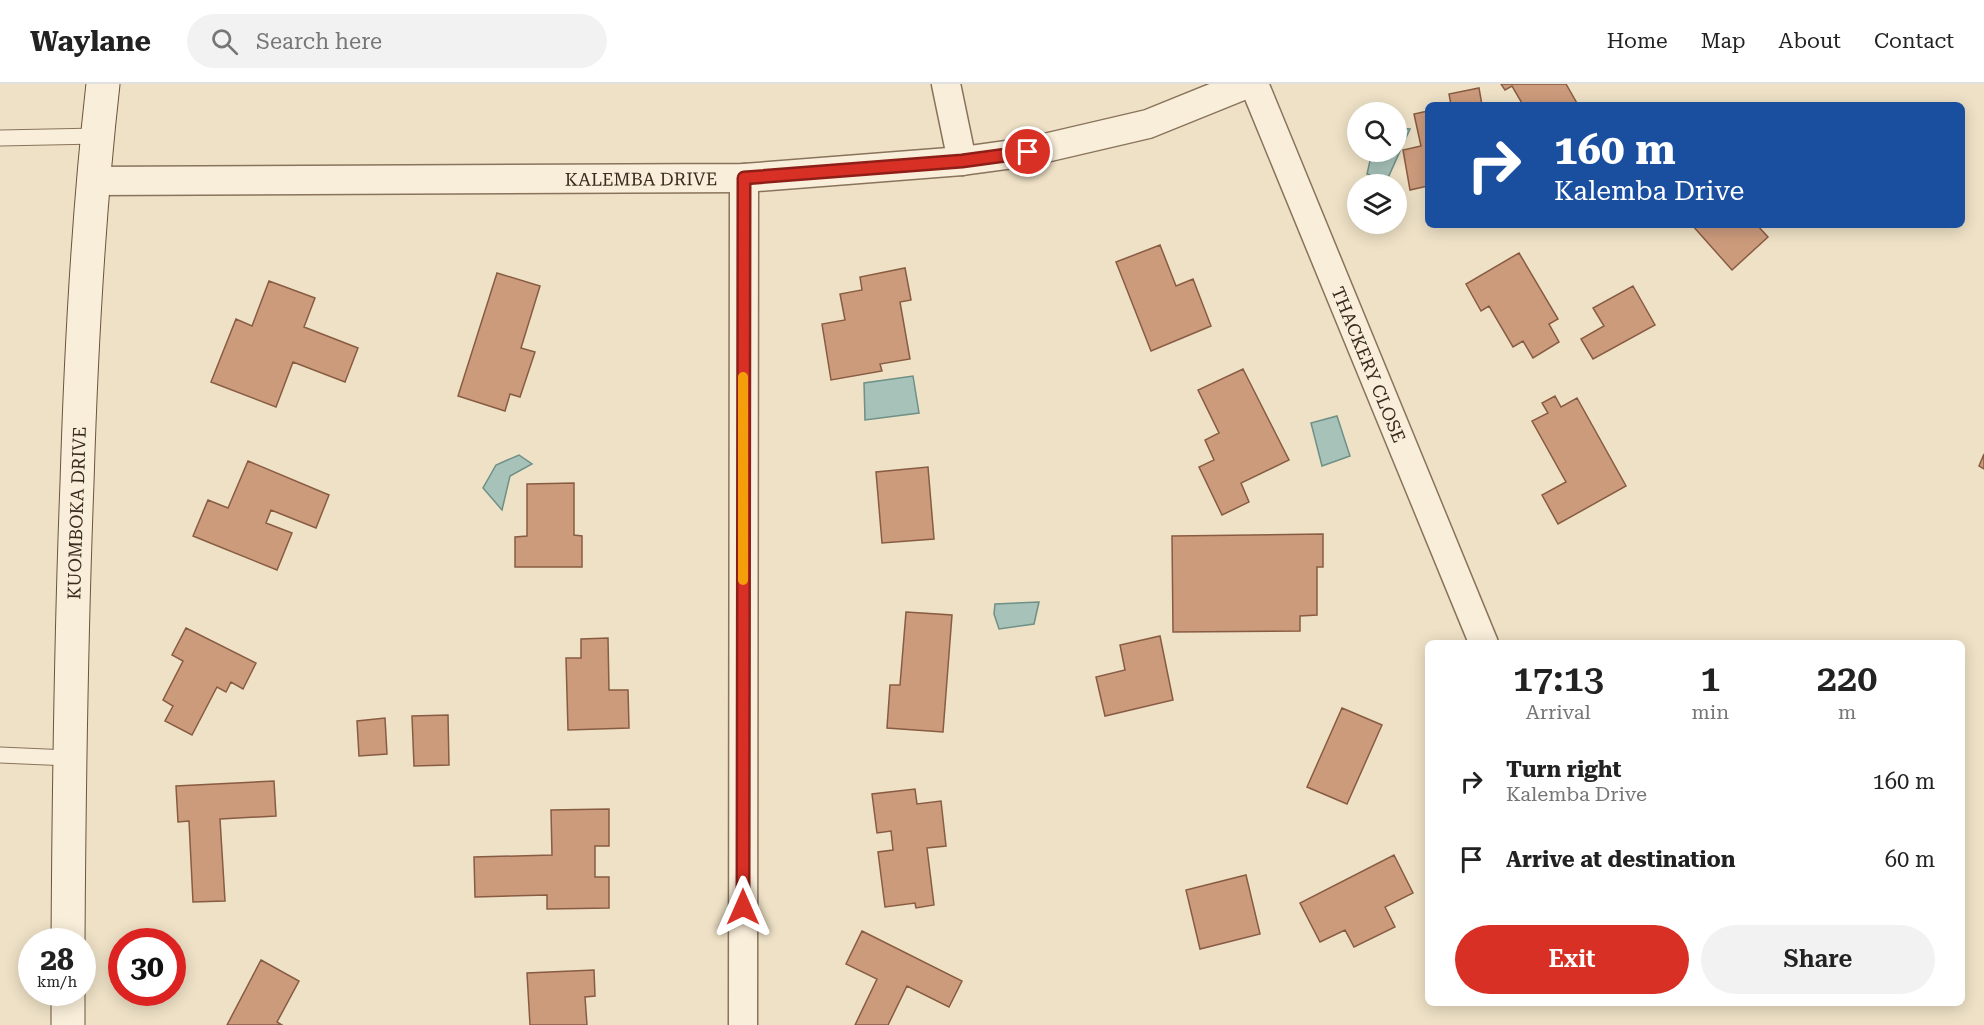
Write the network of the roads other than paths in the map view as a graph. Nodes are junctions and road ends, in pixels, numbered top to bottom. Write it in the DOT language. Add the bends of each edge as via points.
graph roads {
  1 [pos="103,84"];
  2 [pos="946,84"];
  3 [pos="1247,84"];
  4 [pos="1254,84"];
  5 [pos="97,136"];
  6 [pos="0,138"];
  7 [pos="962,161"];
  8 [pos="744,178"];
  9 [pos="93,181"];
  10 [pos="1482,640"];
  11 [pos="0,755"];
  12 [pos="69,758"];
  13 [pos="68,928"];
  14 [pos="68,1006"];
  15 [pos="68,1025"];
  16 [pos="743,1025"];
  1 -- 5 [label="main road, KUOMBOKA DRIVE"];
  2 -- 7 [label="street"];
  3 -- 7 [label="street, KALEMBA DRIVE" via="1148,124 1028,152"];
  4 -- 10 [label="street, THACKERY CLOSE"];
  5 -- 6 [label="lane"];
  5 -- 9 [label="main road, KUOMBOKA DRIVE"];
  7 -- 8 [label="street, KALEMBA DRIVE"];
  8 -- 9 [label="street, KALEMBA DRIVE"];
  8 -- 16 [label="street"];
  9 -- 12 [label="main road, KUOMBOKA DRIVE" via="82,325"];
  11 -- 12 [label="lane"];
  12 -- 13 [label="main road, KUOMBOKA DRIVE"];
  14 -- 15 [label="main road"];
}
